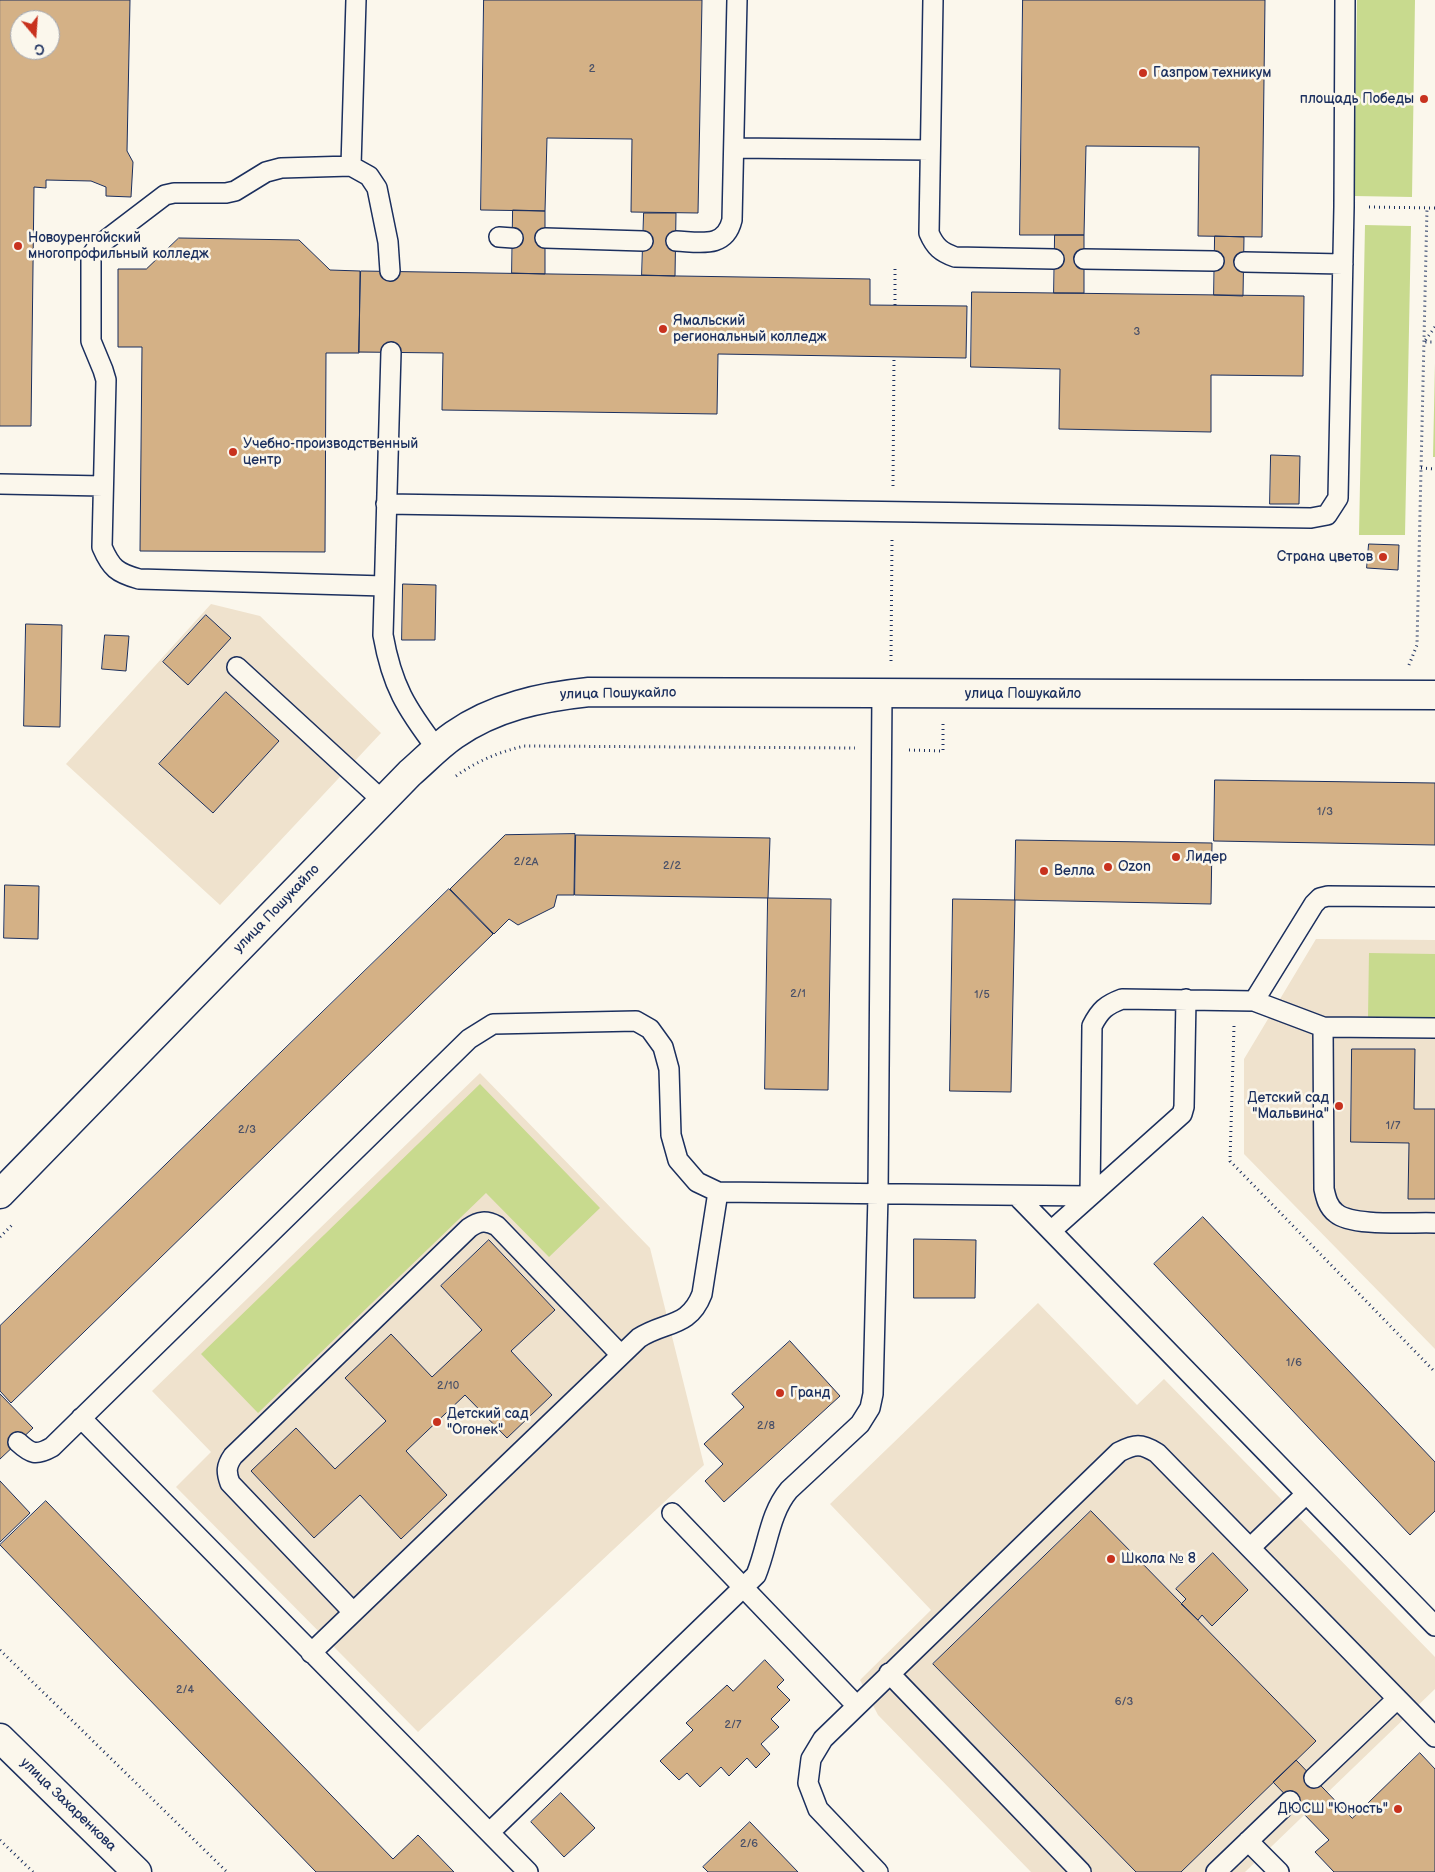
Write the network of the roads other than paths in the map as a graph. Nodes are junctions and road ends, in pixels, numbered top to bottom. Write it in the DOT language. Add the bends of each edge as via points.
graph roads {
  1 [pos="356,0"];
  2 [pos="738,0"];
  3 [pos="933,0"];
  4 [pos="1345,0"];
  5 [pos="734,148"];
  6 [pos="930,150"];
  7 [pos="351,166"];
  8 [pos="545,238"];
  9 [pos="643,241"];
  10 [pos="676,241"];
  11 [pos="1054,259"];
  12 [pos="1084,260"];
  13 [pos="1214,261"];
  14 [pos="1244,262"];
  15 [pos="1343,264"];
  16 [pos="390,271"];
  17 [pos="390,352"];
  18 [pos="0,484"];
  19 [pos="103,486"];
  20 [pos="386,504"];
  21 [pos="384,586"];
  22 [pos="237,667"];
  23 [pos="882,694"];
  24 [pos="1435,695"];
  25 [pos="437,749"];
  26 [pos="383,801"];
  27 [pos="1435,897"];
  28 [pos="1186,999"];
  29 [pos="1254,1001"];
  30 [pos="1323,1027"];
  31 [pos="1435,1028"];
  32 [pos="718,1192"];
  33 [pos="0,1194"];
  34 [pos="878,1195"];
  35 [pos="1017,1196"];
  36 [pos="1090,1196"];
  37 [pos="1435,1223"];
  38 [pos="1051,1231"];
  39 [pos="621,1355"];
  40 [pos="81,1418"];
  41 [pos="18,1442"];
  42 [pos="1306,1494"];
  43 [pos="672,1513"];
  44 [pos="1250,1548"];
  45 [pos="743,1588"];
  46 [pos="353,1612"];
  47 [pos="1432,1616"];
  48 [pos="311,1653"];
  49 [pos="889,1674"];
  50 [pos="1397,1698"];
  51 [pos="857,1706"];
  52 [pos="1435,1737"];
  53 [pos="0,1738"];
  54 [pos="1314,1778"];
  55 [pos="1290,1800"];
  56 [pos="490,1832"];
  57 [pos="1248,1841"];
  58 [pos="137,1872"];
  59 [pos="528,1872"];
  60 [pos="878,1872"];
  61 [pos="1081,1872"];
  62 [pos="1216,1872"];
  63 [pos="1279,1872"];
  1 -- 7 [label="lane"];
  2 -- 5 [label="lane"];
  3 -- 6 [label="lane"];
  4 -- 15 [label="lane"];
  5 -- 6 [label="lane"];
  5 -- 10 [label="lane" via="730,229 723,238 711,242"];
  6 -- 11 [label="lane" via="928,233 942,252 955,257"];
  7 -- 16 [label="lane" via="369,176 377,188 388,242"];
  7 -- 19 [label="lane" via="281,168 266,172 235,191 165,196 98,246 90,256 91,341 106,380"];
  8 -- 9 [label="lane"];
  12 -- 13 [label="lane"];
  14 -- 15 [label="lane"];
  15 -- 20 [label="lane" via="1338,498 1327,515 1311,518"];
  17 -- 20 [label="lane"];
  18 -- 19 [label="lane"];
  19 -- 21 [label="lane" via="102,547 108,561 122,574 139,579"];
  20 -- 21 [label="lane"];
  21 -- 25 [label="lane" via="383,635 395,683 406,706"];
  22 -- 26 [label="lane"];
  23 -- 24 [label="street, улица Пошукайло"];
  23 -- 25 [label="street, улица Пошукайло" via="589,692 554,696 497,712 453,735"];
  23 -- 34 [label="lane"];
  25 -- 26 [label="street, улица Пошукайло"];
  26 -- 33 [label="street, улица Пошукайло"];
  27 -- 29 [label="lane" via="1320,898"];
  28 -- 29 [label="lane"];
  28 -- 36 [label="lane" via="1182,1114"];
  28 -- 36 [label="lane" via="1122,999 1108,1004 1092,1026"];
  29 -- 30 [label="lane"];
  30 -- 31 [label="lane"];
  30 -- 37 [label="lane" via="1324,1189 1328,1203 1344,1219 1358,1222"];
  32 -- 34 [label="lane"];
  32 -- 39 [label="lane" via="702,1294 697,1307 678,1322 648,1332"];
  32 -- 40 [label="lane" via="697,1182 678,1160 672,1135 669,1069 663,1047 650,1029 636,1020 493,1024 469,1039"];
  34 -- 35 [label="lane"];
  34 -- 45 [label="lane" via="870,1408 860,1424 780,1500 762,1562 756,1575"];
  35 -- 36 [label="lane"];
  35 -- 38 [label="lane"];
  36 -- 38 [label="lane"];
  38 -- 42 [label="lane"];
  39 -- 46 [label="lane"];
  39 -- 46 [label="lane" via="497,1226 483,1222 469,1228 227,1465 230,1483"];
  40 -- 41 [label="lane" via="42,1453 31,1453"];
  40 -- 48 [label="lane"];
  42 -- 44 [label="lane"];
  42 -- 47 [label="lane"];
  43 -- 45 [label="lane"];
  44 -- 49 [label="lane" via="1157,1453 1146,1446 1132,1445 1119,1452"];
  44 -- 50 [label="lane"];
  45 -- 51 [label="lane"];
  45 -- 56 [label="lane"];
  46 -- 48 [label="lane"];
  48 -- 56 [label="lane"];
  49 -- 51 [label="lane"];
  49 -- 61 [label="lane"];
  50 -- 52 [label="lane"];
  50 -- 54 [label="lane"];
  51 -- 60 [label="lane" via="823,1739 811,1759 808,1783 818,1810"];
  53 -- 58 [label="street, улица Захаренкова"];
  55 -- 57 [label="lane"];
  56 -- 59 [label="lane"];
  57 -- 62 [label="lane"];
  57 -- 63 [label="lane"];
}
